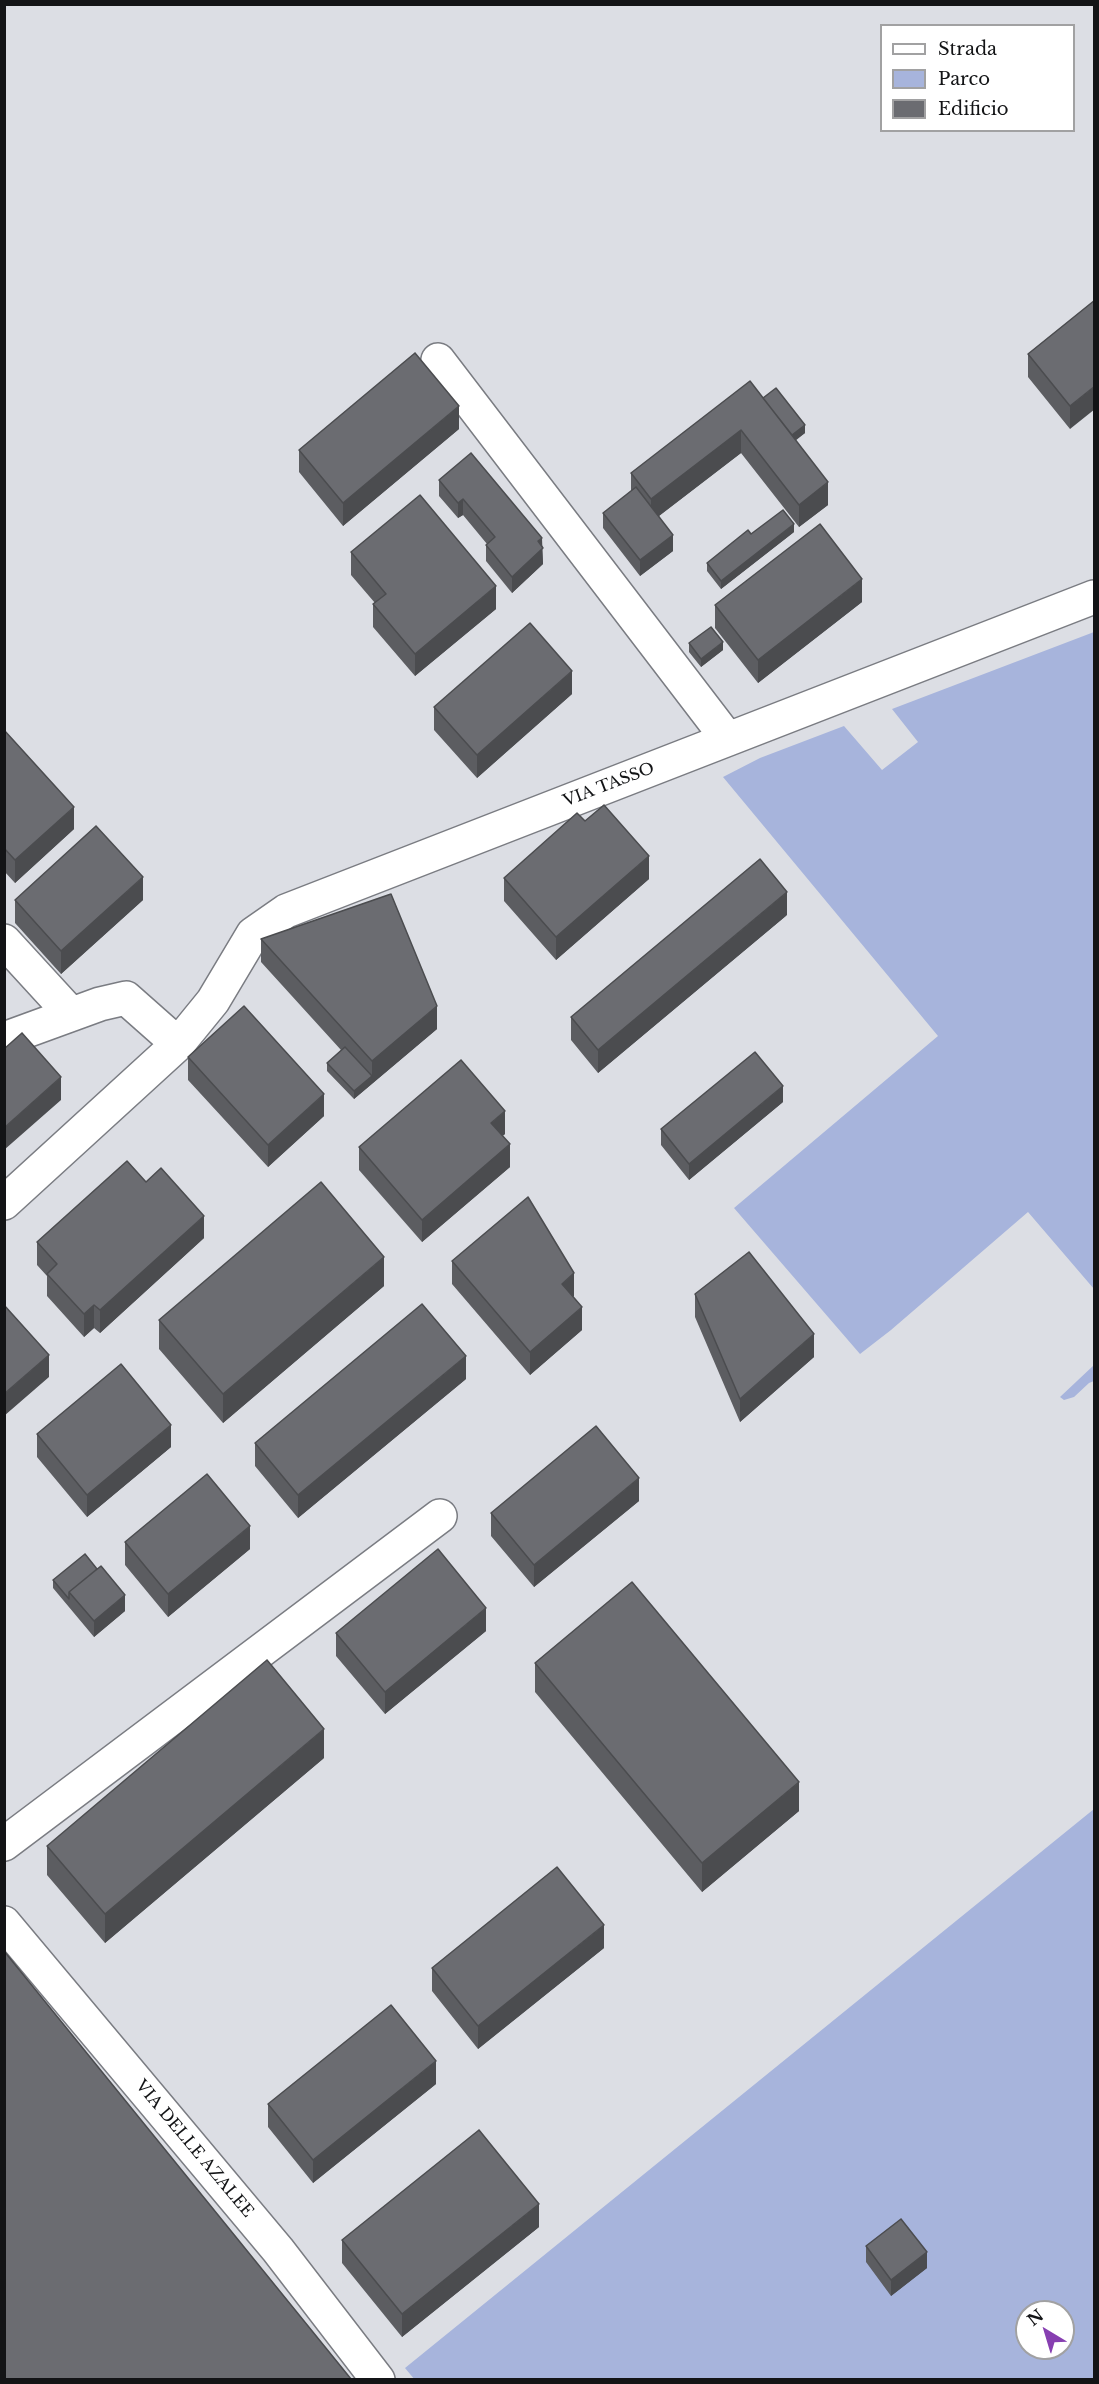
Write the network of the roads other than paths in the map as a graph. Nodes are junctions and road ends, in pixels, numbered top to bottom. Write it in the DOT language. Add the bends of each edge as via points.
graph roads {
  1 [pos="438,360"];
  2 [pos="1095,597"];
  3 [pos="727,738"];
  4 [pos="4,941"];
  5 [pos="71,1014"];
  6 [pos="4,1039"];
  7 [pos="178,1044"];
  8 [pos="4,1203"];
  9 [pos="440,1516"];
  10 [pos="4,1844"];
  11 [pos="4,1923"];
  12 [pos="378,2379"];
  1 -- 3 [label="street"];
  2 -- 3 [label="street, VIA TASSO"];
  3 -- 7 [label="street, VIA TASSO" via="286,911 253,934 213,1001"];
  4 -- 5 [label="street"];
  5 -- 6 [label="street"];
  5 -- 7 [label="street" via="126,998"];
  7 -- 8 [label="street, VIA TASSO"];
  9 -- 10 [label="street"];
  11 -- 12 [label="street, VIA DELLE AZALEE" via="278,2250"];
}
